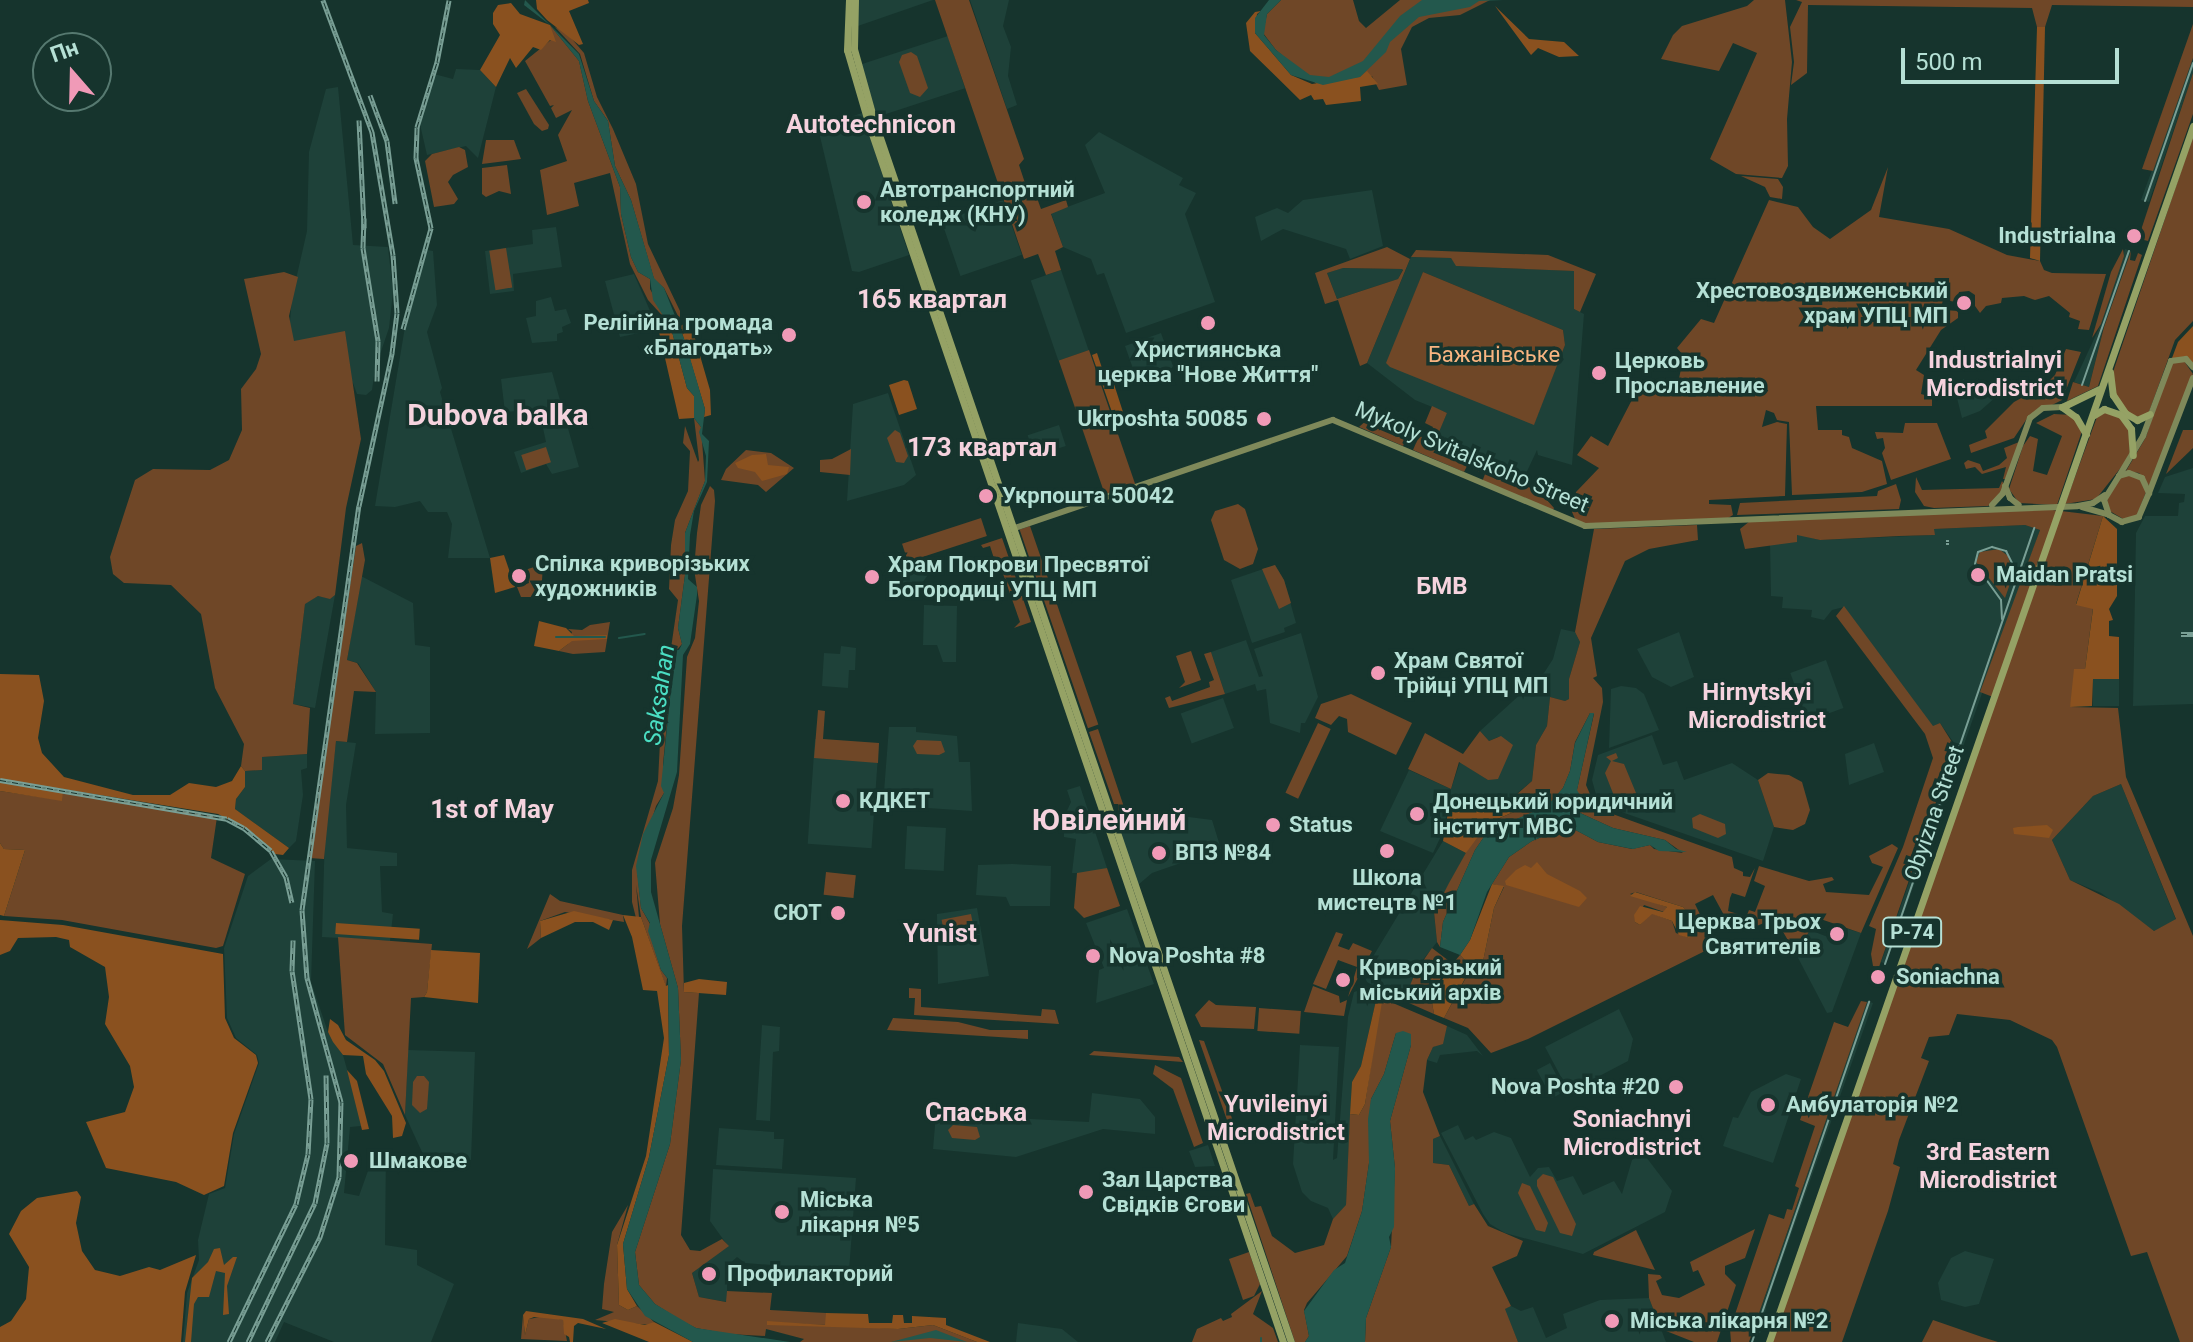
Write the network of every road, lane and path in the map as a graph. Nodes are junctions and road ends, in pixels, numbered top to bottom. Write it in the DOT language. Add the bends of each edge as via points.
graph roads {
  1 [pos="849,0"];
  2 [pos="855,0"];
  3 [pos="2193,126"];
  4 [pos="875,132"];
  5 [pos="2112,358"];
  6 [pos="2193,367"];
  7 [pos="2106,376"];
  8 [pos="2193,378"];
  9 [pos="2062,407"];
  10 [pos="2150,414"];
  11 [pos="2092,417"];
  12 [pos="2086,434"];
  13 [pos="2133,455"];
  14 [pos="2119,476"];
  15 [pos="2005,486"];
  16 [pos="2149,493"];
  17 [pos="2105,495"];
  18 [pos="2023,506"];
  19 [pos="2078,506"];
  20 [pos="1989,507"];
  21 [pos="2109,515"];
  22 [pos="1010,529"];
  23 [pos="1240,1203"];
  24 [pos="1283,1342"];
  25 [pos="1291,1342"];
  26 [pos="1769,1342"];
  1 -- 4 [label="main road" via="848,55"];
  2 -- 4 [label="main road" via="855,54"];
  3 -- 5 [label="main road, Р-74"];
  4 -- 22 [label="main road"];
  5 -- 7 [label="main road, Р-74"];
  5 -- 10 [label="main road" via="2111,385 2117,401 2133,419"];
  6 -- 10 [label="main road" via="2186,359 2171,361"];
  7 -- 9 [label="main road" via="2093,394"];
  7 -- 11 [label="main road, Р-74"];
  8 -- 16 [label="main road"];
  9 -- 12 [label="main road"];
  9 -- 15 [label="main road" via="2043,408 2030,418"];
  10 -- 13 [label="main road"];
  11 -- 12 [label="main road, Р-74"];
  11 -- 13 [label="main road" via="2104,409 2121,415 2133,436"];
  12 -- 26 [label="main road, Obyizna Street / Р-74"];
  13 -- 14 [label="main road"];
  14 -- 16 [label="main road" via="2138,475"];
  14 -- 17 [label="main road"];
  15 -- 18 [label="main road" via="2010,498"];
  15 -- 20 [label="main road"];
  16 -- 21 [label="main road" via="2134,520 2122,522"];
  17 -- 19 [label="main road"];
  17 -- 21 [label="main road"];
  18 -- 19 [label="main road, Mykoly Svitalskoho Street"];
  18 -- 20 [label="main road, Mykoly Svitalskoho Street"];
  19 -- 21 [label="main road"];
  20 -- 22 [label="main road, Mykoly Svitalskoho Street" via="1585,526 1333,420"];
  22 -- 23 [label="main road"];
  23 -- 24 [label="main road"];
  23 -- 25 [label="main road"];
}
